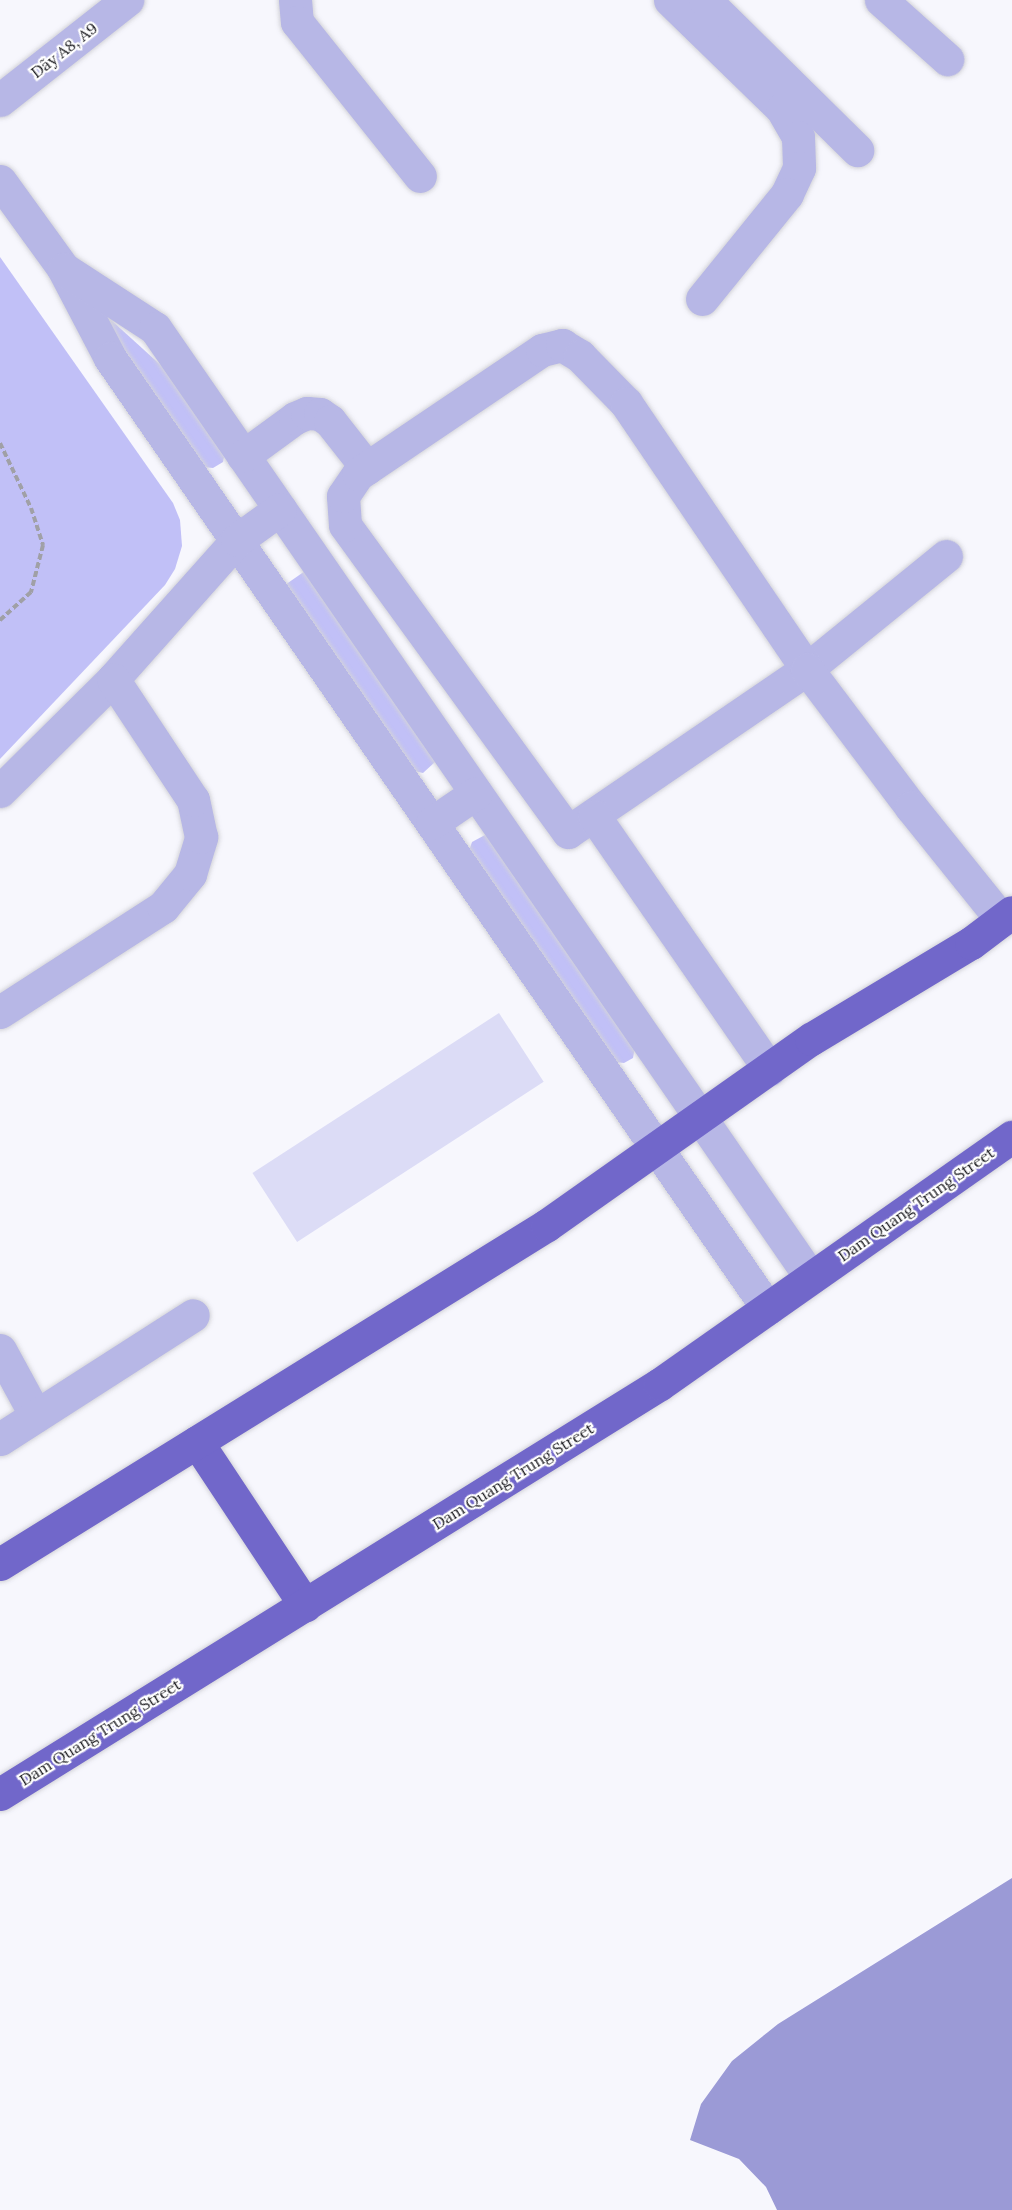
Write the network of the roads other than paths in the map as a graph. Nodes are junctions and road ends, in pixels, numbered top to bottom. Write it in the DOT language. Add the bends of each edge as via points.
graph roads {
  1 [pos="127,0"];
  2 [pos="295,0"];
  3 [pos="670,0"];
  4 [pos="705,0"];
  5 [pos="881,0"];
  6 [pos="947,59"];
  7 [pos="0,100"];
  8 [pos="857,150"];
  9 [pos="420,176"];
  10 [pos="0,181"];
  11 [pos="63,268"];
  12 [pos="702,299"];
  13 [pos="243,456"];
  14 [pos="367,468"];
  15 [pos="280,509"];
  16 [pos="237,540"];
  17 [pos="946,556"];
  18 [pos="807,669"];
  19 [pos="113,679"];
  20 [pos="0,791"];
  21 [pos="476,793"];
  22 [pos="594,816"];
  23 [pos="432,823"];
  24 [pos="1007,916"];
  25 [pos="0,1012"];
  26 [pos="770,1069"];
  27 [pos="700,1117"];
  28 [pos="1012,1137"];
  29 [pos="657,1148"];
  30 [pos="811,1278"];
  31 [pos="768,1309"];
  32 [pos="193,1315"];
  33 [pos="0,1350"];
  34 [pos="36,1416"];
  35 [pos="0,1439"];
  36 [pos="197,1442"];
  37 [pos="0,1564"];
  38 [pos="305,1605"];
  39 [pos="0,1794"];
  1 -- 7 [label="street, Dãy A8, A9"];
  2 -- 9 [label="street" via="297,22"];
  3 -- 12 [label="street" via="782,110 798,137 799,168 787,194"];
  4 -- 8 [label="street"];
  5 -- 6 [label="street"];
  10 -- 11 [label="street"];
  11 -- 13 [label="street" via="155,328"];
  11 -- 16 [label="street" via="110,358"];
  13 -- 14 [label="street" via="295,418 307,413 320,414"];
  13 -- 15 [label="street"];
  14 -- 18 [label="street" via="542,350 562,345 580,356 626,403"];
  14 -- 22 [label="street" via="343,496 345,525 568,832"];
  15 -- 16 [label="street"];
  15 -- 21 [label="street"];
  16 -- 19 [label="street"];
  16 -- 23 [label="street"];
  17 -- 18 [label="street"];
  18 -- 22 [label="street"];
  18 -- 24 [label="street" via="911,807"];
  19 -- 20 [label="street"];
  19 -- 25 [label="street" via="193,800 201,837 190,874 163,907"];
  21 -- 23 [label="street"];
  21 -- 27 [label="street"];
  22 -- 26 [label="street"];
  23 -- 29 [label="street"];
  24 -- 26 [label="highway" via="971,943 811,1039"];
  26 -- 27 [label="highway"];
  27 -- 29 [label="highway"];
  27 -- 30 [label="street"];
  28 -- 30 [label="highway, Dam Quang Trung Street"];
  29 -- 31 [label="street"];
  29 -- 36 [label="highway" via="547,1225"];
  30 -- 31 [label="highway, Dam Quang Trung Street"];
  31 -- 38 [label="highway, Dam Quang Trung Street" via="660,1384"];
  32 -- 34 [label="street"];
  33 -- 34 [label="street"];
  34 -- 35 [label="street"];
  36 -- 37 [label="highway"];
  36 -- 38 [label="highway"];
  38 -- 39 [label="highway, Dam Quang Trung Street"];
}
